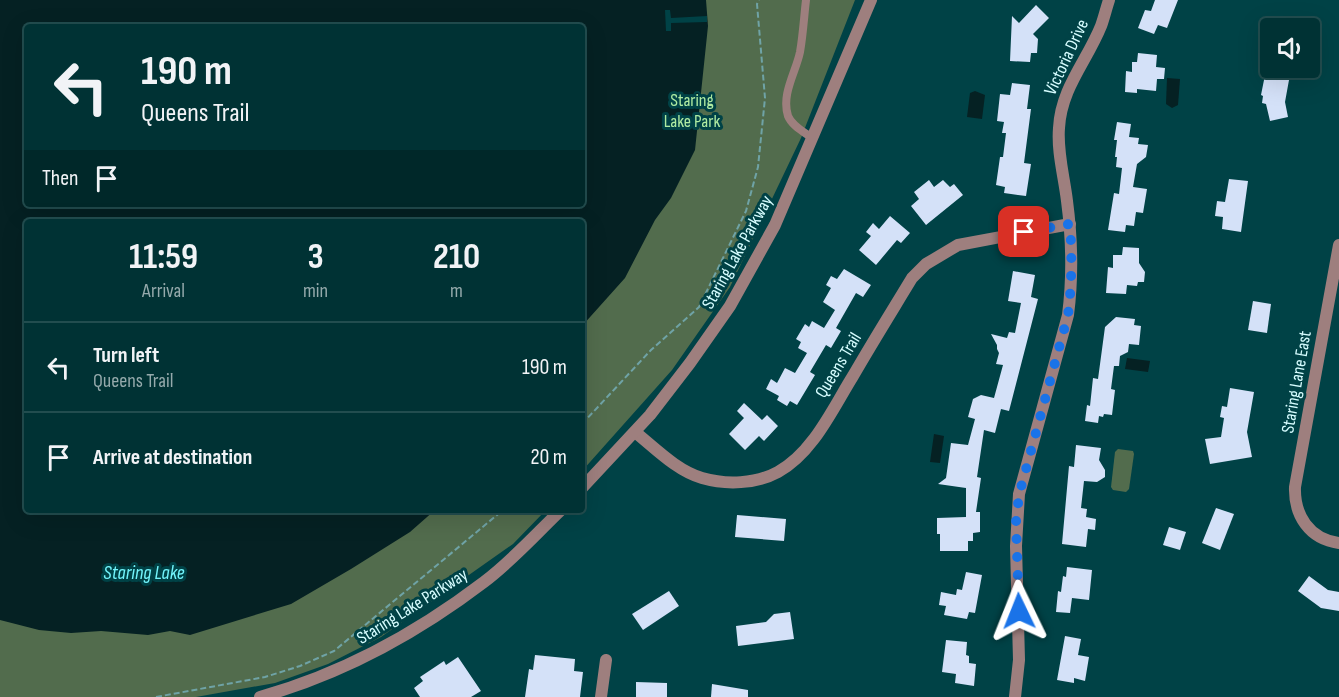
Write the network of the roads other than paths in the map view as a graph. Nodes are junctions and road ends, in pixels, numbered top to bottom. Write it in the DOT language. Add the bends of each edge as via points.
graph roads {
  1 [pos="806,0"];
  2 [pos="871,0"];
  3 [pos="1109,0"];
  4 [pos="812,138"];
  5 [pos="1070,224"];
  6 [pos="1339,244"];
  7 [pos="634,432"];
  8 [pos="585,485"];
  9 [pos="558,513"];
  10 [pos="1339,543"];
  11 [pos="606,660"];
  12 [pos="260,697"];
  13 [pos="601,697"];
  14 [pos="1014,697"];
  1 -- 4 [label="lane" via="800,53 787,105 789,117"];
  2 -- 4 [label="street, Staring Lake Parkway"];
  3 -- 5 [label="street, Victoria Drive" via="1062,108 1060,152"];
  4 -- 7 [label="street, Staring Lake Parkway" via="775,225 730,306"];
  5 -- 7 [label="street, Queens Trail" via="958,245 927,264 912,278 820,430 801,454 778,472 753,481 702,478 679,467"];
  5 -- 14 [label="street, Victoria Drive" via="1068,315 1019,495 1019,660"];
  6 -- 10 [label="street, Staring Lane East" via="1295,487 1298,513 1305,524 1316,535"];
  7 -- 8 [label="street, Staring Lake Parkway"];
  9 -- 12 [label="street, Staring Lake Parkway" via="485,581 418,626 354,663"];
  11 -- 13 [label="street"];
}
